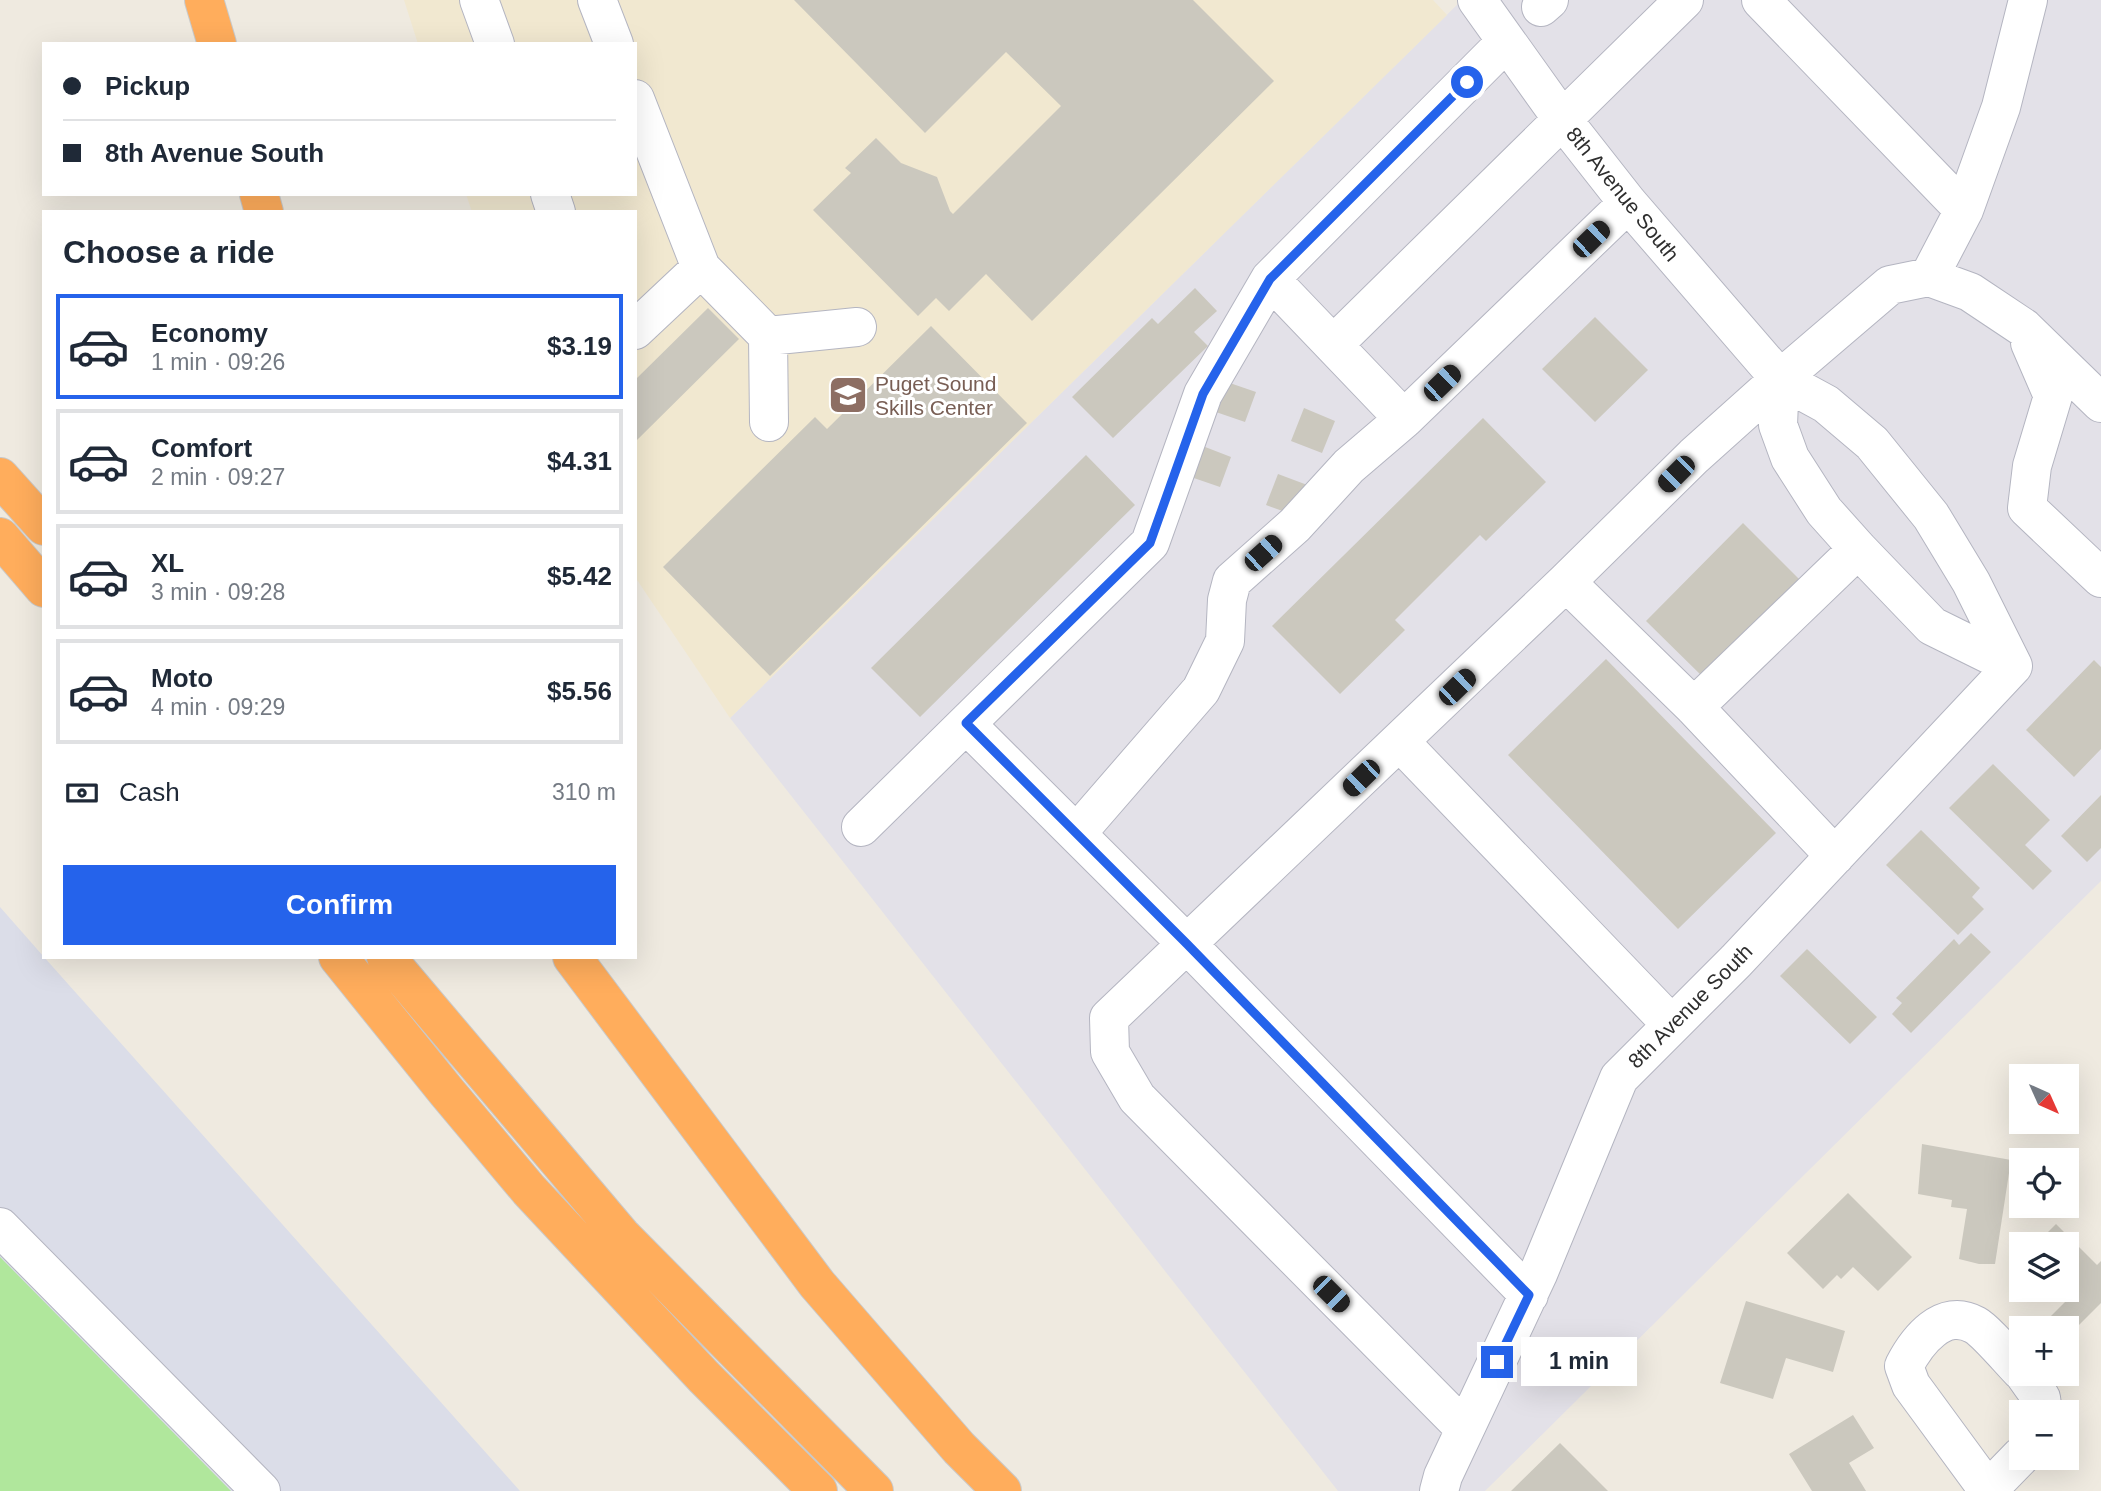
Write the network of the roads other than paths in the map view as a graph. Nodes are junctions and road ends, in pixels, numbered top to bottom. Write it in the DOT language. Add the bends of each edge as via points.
graph roads {
  1 [pos="204,0"];
  2 [pos="479,0"];
  3 [pos="597,0"];
  4 [pos="1477,0"];
  5 [pos="1684,0"];
  6 [pos="1761,0"];
  7 [pos="2028,0"];
  8 [pos="216,42"];
  9 [pos="494,42"];
  10 [pos="613,42"];
  11 [pos="1506,42"];
  12 [pos="637,104"];
  13 [pos="1562,120"];
  14 [pos="1628,203"];
  15 [pos="1964,210"];
  16 [pos="701,268"];
  17 [pos="1929,277"];
  18 [pos="1270,279"];
  19 [pos="857,327"];
  20 [pos="637,328"];
  21 [pos="2024,328"];
  22 [pos="768,336"];
  23 [pos="1334,345"];
  24 [pos="1780,379"];
  25 [pos="2101,403"];
  26 [pos="1404,419"];
  27 [pos="769,422"];
  28 [pos="0,477"];
  29 [pos="42,524"];
  30 [pos="0,537"];
  31 [pos="1858,549"];
  32 [pos="2101,578"];
  33 [pos="1566,582"];
  34 [pos="42,586"];
  35 [pos="2013,666"];
  36 [pos="1693,707"];
  37 [pos="966,723"];
  38 [pos="1400,742"];
  39 [pos="861,827"];
  40 [pos="1077,833"];
  41 [pos="1835,856"];
  42 [pos="1187,944"];
  43 [pos="340,959"];
  44 [pos="388,959"];
  45 [pos="573,959"];
  46 [pos="1672,1025"];
  47 [pos="0,1227"];
  48 [pos="1529,1295"];
  49 [pos="2009,1359"];
  50 [pos="1465,1429"];
  51 [pos="2009,1469"];
  52 [pos="1987,1490"];
  53 [pos="261,1491"];
  54 [pos="818,1491"];
  55 [pos="874,1491"];
  56 [pos="1002,1491"];
  57 [pos="1439,1491"];
  1 -- 8 [label="highway"];
  2 -- 9 [label="street"];
  3 -- 10 [label="street"];
  4 -- 11 [label="street, 8th Avenue South"];
  5 -- 13 [label="street"];
  6 -- 15 [label="street"];
  7 -- 15 [label="street" via="2001,107"];
  11 -- 13 [label="street, 8th Avenue South"];
  11 -- 18 [label="street"];
  12 -- 16 [label="street"];
  13 -- 14 [label="street, 8th Avenue South"];
  13 -- 23 [label="street"];
  14 -- 24 [label="street, 8th Avenue South"];
  14 -- 26 [label="street"];
  15 -- 17 [label="street"];
  16 -- 20 [label="street"];
  16 -- 22 [label="street"];
  17 -- 21 [label="street" via="1970,292"];
  17 -- 24 [label="street" via="1890,285"];
  18 -- 23 [label="street"];
  18 -- 37 [label="street" via="1203,394 1150,543"];
  19 -- 22 [label="street"];
  21 -- 25 [label="street"];
  21 -- 32 [label="street" via="2053,396 2032,466 2027,508"];
  22 -- 27 [label="street"];
  23 -- 26 [label="street"];
  24 -- 31 [label="street" via="1778,425 1790,458 1825,511"];
  24 -- 33 [label="street"];
  24 -- 35 [label="street, 8th Avenue South" via="1826,404 1872,443 1931,516"];
  26 -- 40 [label="street" via="1232,581 1225,641 1201,690"];
  28 -- 29 [label="highway"];
  30 -- 34 [label="highway"];
  31 -- 35 [label="street" via="1932,626"];
  31 -- 36 [label="street"];
  33 -- 36 [label="street"];
  33 -- 38 [label="street"];
  35 -- 41 [label="street, 8th Avenue South"];
  36 -- 41 [label="street"];
  37 -- 39 [label="street"];
  37 -- 40 [label="street"];
  38 -- 42 [label="street"];
  38 -- 46 [label="street"];
  40 -- 42 [label="street"];
  41 -- 46 [label="street, 8th Avenue South"];
  42 -- 48 [label="street"];
  42 -- 50 [label="street" via="1109,1018 1111,1052 1137,1098"];
  43 -- 54 [label="highway" via="529,1190"];
  44 -- 55 [label="highway" via="621,1235"];
  45 -- 56 [label="highway" via="817,1284"];
  46 -- 48 [label="street, 8th Avenue South" via="1619,1078"];
  47 -- 53 [label="street"];
  48 -- 50 [label="street, 8th Avenue South"];
  49 -- 52 [label="street" via="1976,1325 1956,1318 1922,1337 1904,1366 1911,1385"];
  50 -- 57 [label="street, 8th Avenue South"];
  51 -- 52 [label="street"];
}
